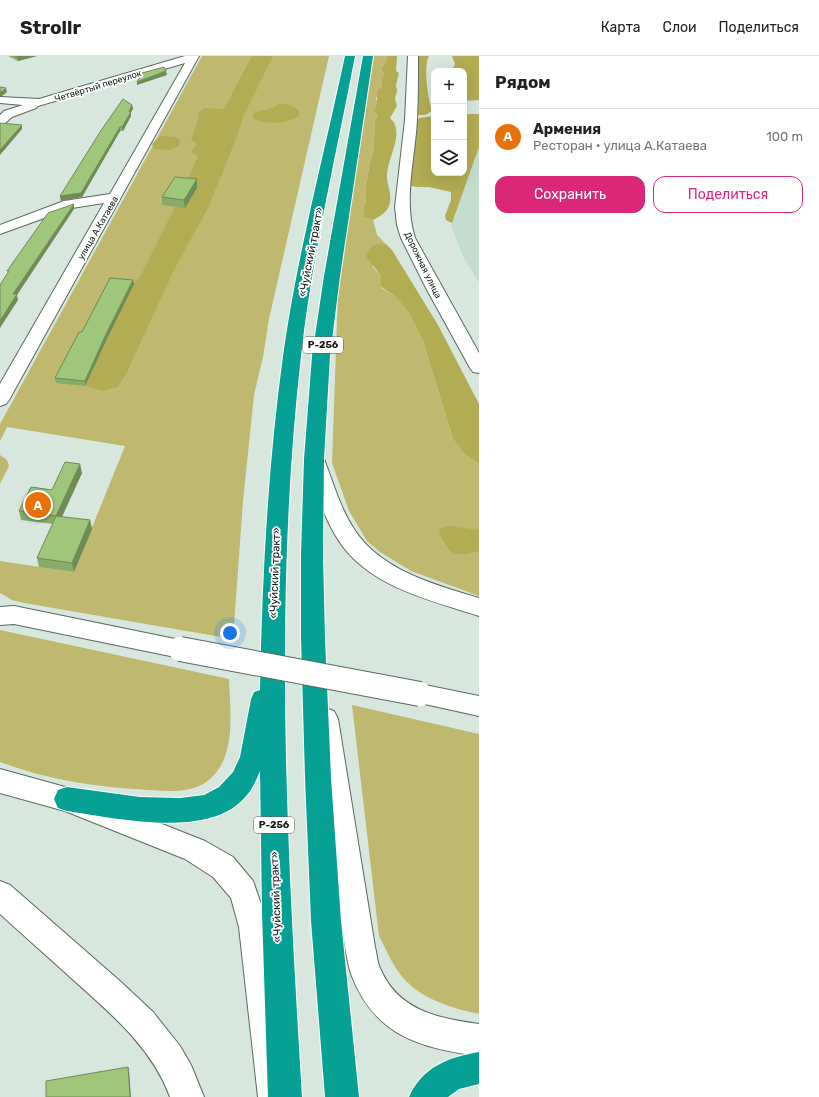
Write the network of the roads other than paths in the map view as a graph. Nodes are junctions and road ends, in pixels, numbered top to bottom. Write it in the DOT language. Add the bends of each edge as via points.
graph roads {
  1 [pos="194,56"];
  2 [pos="350,56"];
  3 [pos="368,56"];
  4 [pos="413,56"];
  5 [pos="0,100"];
  6 [pos="40,103"];
  7 [pos="0,121"];
  8 [pos="116,197"];
  9 [pos="0,230"];
  10 [pos="479,368"];
  11 [pos="0,400"];
  12 [pos="314,459"];
  13 [pos="479,607"];
  14 [pos="5,613"];
  15 [pos="273,636"];
  16 [pos="312,638"];
  17 [pos="479,706"];
  18 [pos="0,781"];
  19 [pos="67,799"];
  20 [pos="0,895"];
  21 [pos="479,1040"];
  22 [pos="479,1068"];
  23 [pos="187,1097"];
  24 [pos="275,1097"];
  25 [pos="285,1097"];
  26 [pos="342,1097"];
  27 [pos="426,1097"];
  1 -- 6 [label="street, Четвёртый переулок"];
  1 -- 8 [label="street, улица А.Катаева"];
  2 -- 15 [label="highway, «Чуйский тракт» / Р-256" via="292,354 281,457"];
  3 -- 12 [label="highway, «Чуйский тракт» / Р-256" via="321,356"];
  4 -- 10 [label="street, Дорожная улица" via="411,120 402,207 404,225 434,288"];
  5 -- 6 [label="street, Четвёртый переулок"];
  6 -- 7 [label="street" via="8,114"];
  8 -- 9 [label="street" via="69,204"];
  8 -- 11 [label="street, улица А.Катаева"];
  12 -- 13 [label="street" via="339,522 359,550 382,568 413,584"];
  12 -- 16 [label="highway, «Чуйский тракт» / Р-256"];
  14 -- 17 [label="street, bridge"];
  15 -- 19 [label="highway" via="252,757 243,780 228,796 208,807 180,810 140,809"];
  15 -- 25 [label="highway, «Чуйский тракт» / Р-256" via="276,921"];
  16 -- 21 [label="street" via="360,947 367,976 379,997 407,1022 447,1036"];
  16 -- 26 [label="highway, «Чуйский тракт» / Р-256" via="326,921"];
  18 -- 19 [label="street"];
  19 -- 24 [label="street" via="195,850 222,867 243,891 254,927"];
  20 -- 23 [label="street" via="112,994 156,1039 182,1080"];
  22 -- 27 [label="highway" via="458,1072 439,1082"];
}
